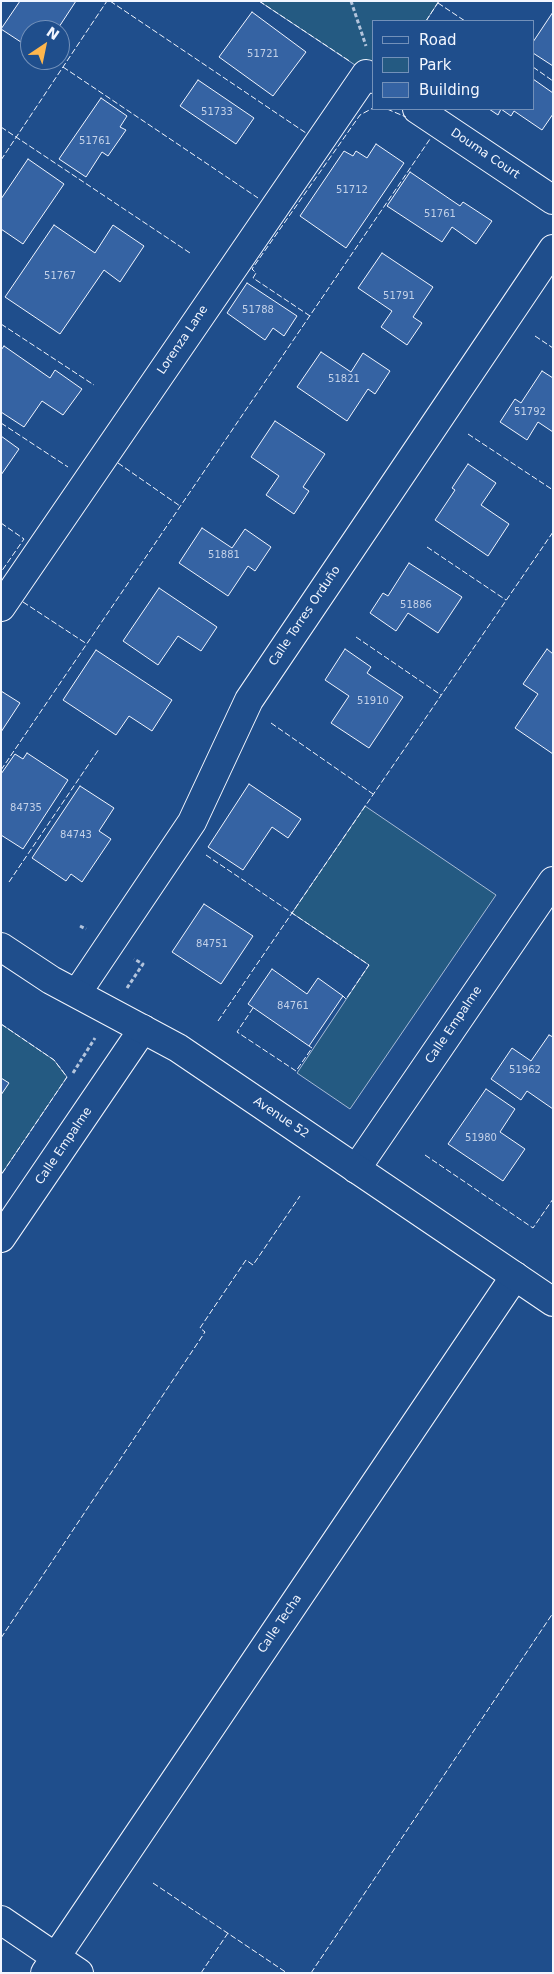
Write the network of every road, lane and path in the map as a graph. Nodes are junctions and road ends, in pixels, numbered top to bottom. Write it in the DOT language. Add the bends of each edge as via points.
graph roads {
  1 [pos="352,1"];
  2 [pos="369,77"];
  3 [pos="418,110"];
  4 [pos="553,200"];
  5 [pos="553,249"];
  6 [pos="1,607"];
  7 [pos="553,881"];
  8 [pos="1,947"];
  9 [pos="77,993"];
  10 [pos="142,1029"];
  11 [pos="356,1169"];
  12 [pos="1,1238"];
  13 [pos="515,1276"];
  14 [pos="553,1302"];
  15 [pos="1,1920"];
  16 [pos="51,1965"];
  17 [pos="79,1973"];
  1 -- 2 [label="path" via="371,61"];
  2 -- 6 [label="street, Lorenza Lane"];
  3 -- 4 [label="street, Douma Court"];
  5 -- 9 [label="street, Calle Torres Orduño" via="253,694 192,822"];
  7 -- 11 [label="street, Calle Empalme"];
  8 -- 9 [label="street, Avenue 52"];
  9 -- 10 [label="street, Avenue 52"];
  10 -- 11 [label="street, Avenue 52" via="178,1048"];
  10 -- 12 [label="street, Calle Empalme"];
  11 -- 13 [label="street, Avenue 52"];
  13 -- 14 [label="street, Avenue 52"];
  13 -- 16 [label="street, Calle Techa"];
  15 -- 16 [label="street"];
  16 -- 17 [label="street"];
}
